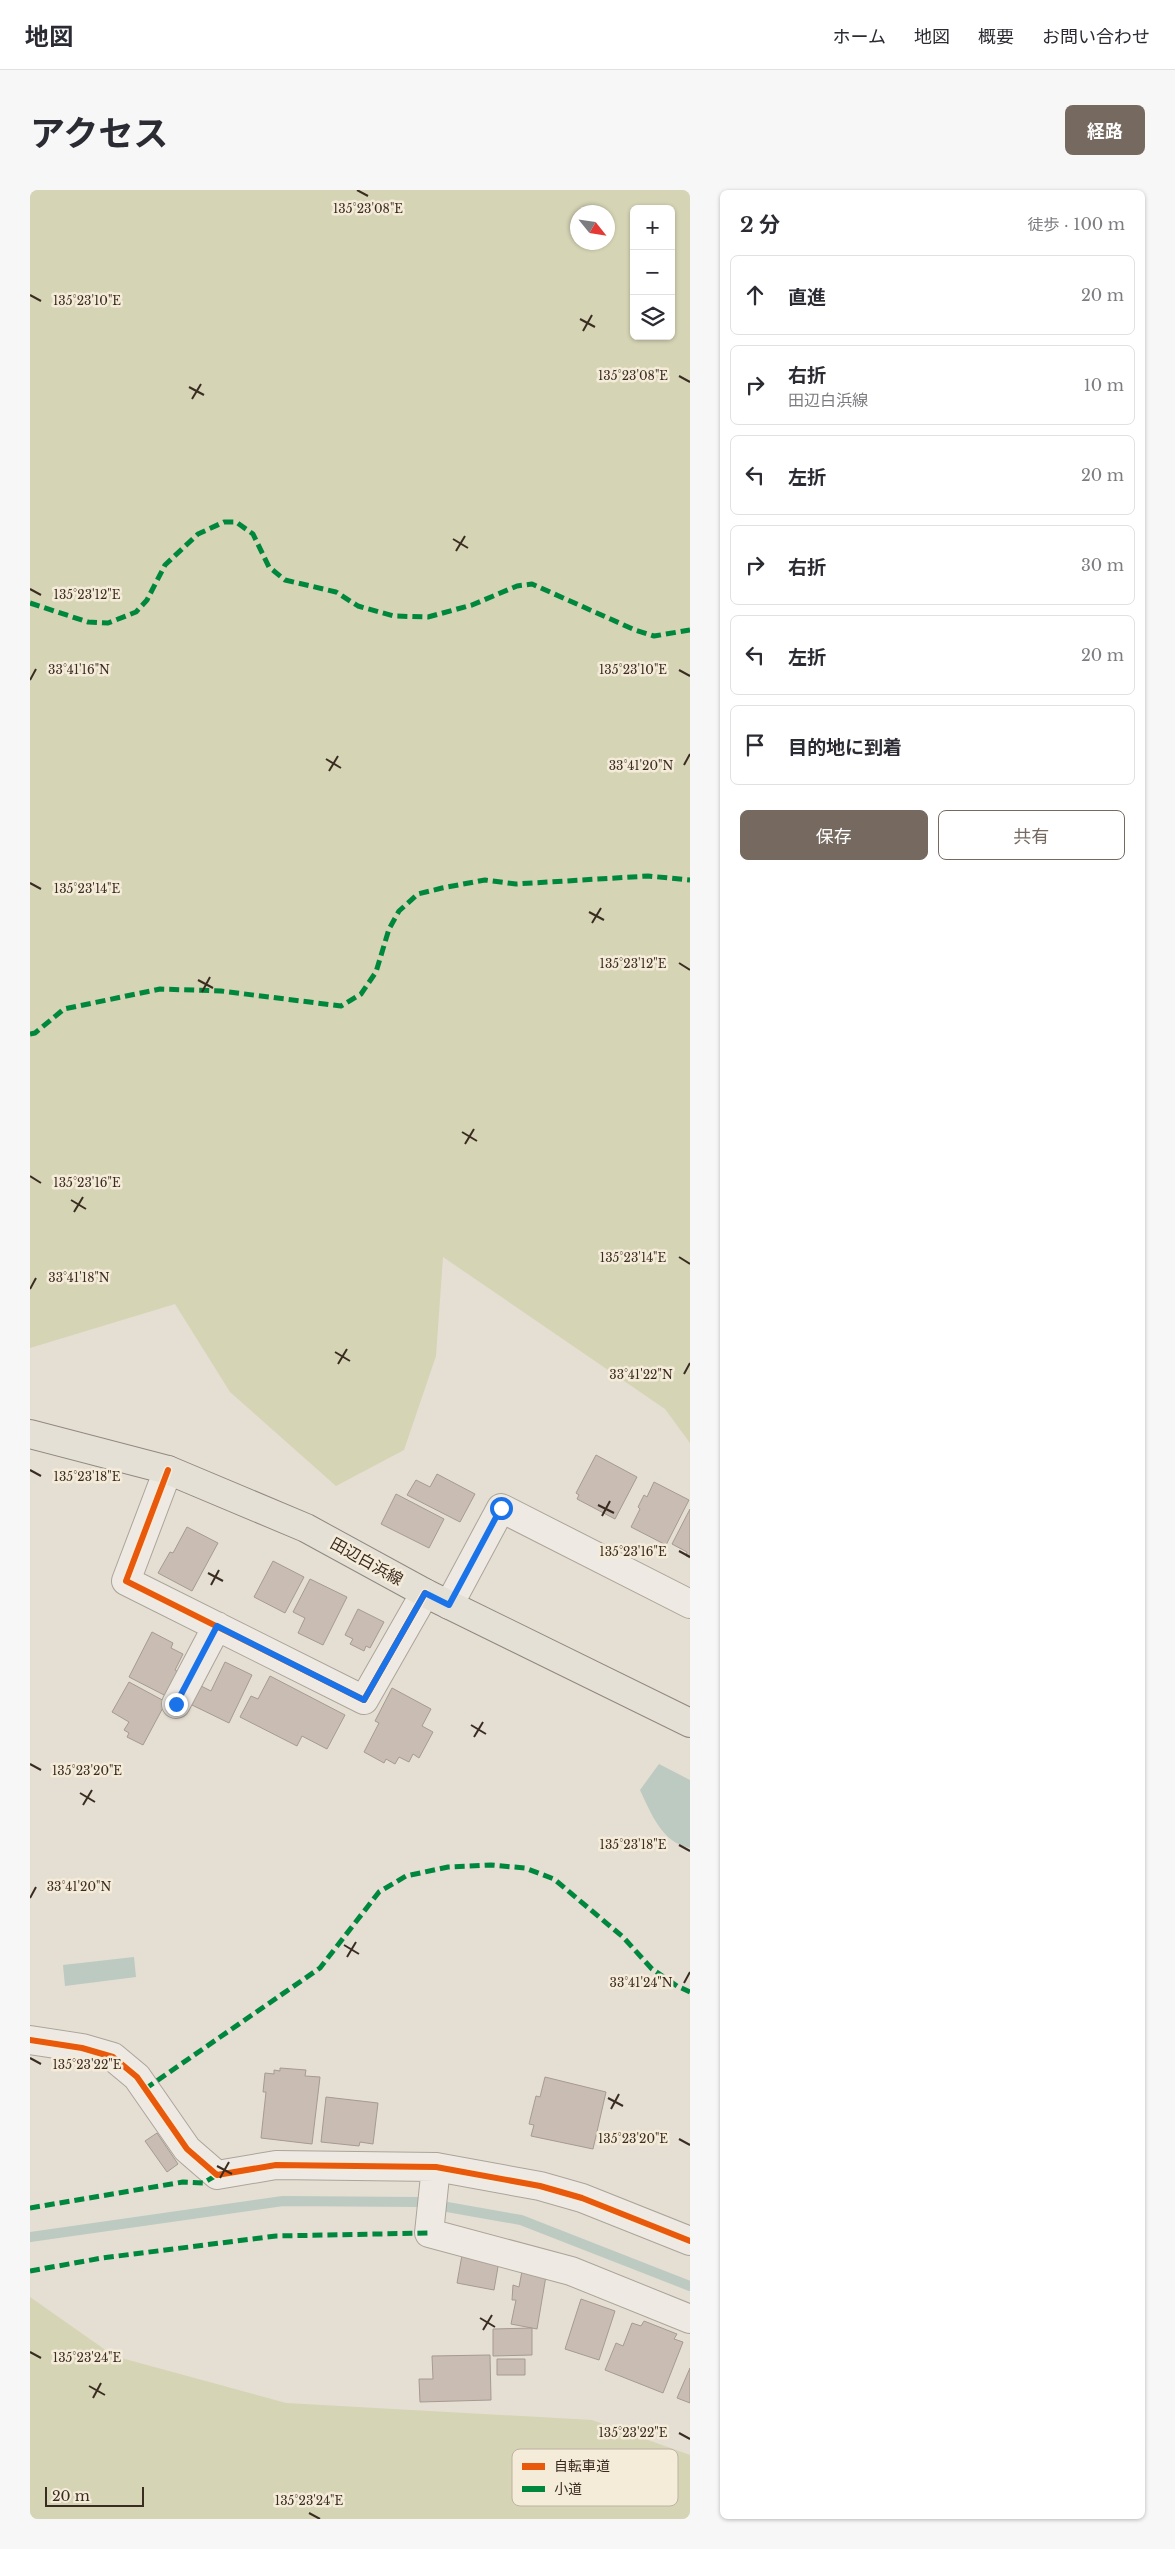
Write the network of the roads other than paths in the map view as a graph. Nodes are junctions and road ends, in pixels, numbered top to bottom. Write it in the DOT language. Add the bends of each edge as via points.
graph roads {
  1 [pos="30,1434"];
  2 [pos="168,1470"];
  3 [pos="425,1593"];
  4 [pos="690,1604"];
  5 [pos="449,1605"];
  6 [pos="217,1626"];
  7 [pos="176,1704"];
  8 [pos="690,1723"];
  9 [pos="30,2040"];
  10 [pos="435,2176"];
  11 [pos="690,2241"];
  12 [pos="690,2319"];
  1 -- 2 [label="main road, 田辺白浜線"];
  2 -- 3 [label="main road, 田辺白浜線" via="306,1528"];
  2 -- 6 [label="street" via="126,1581"];
  3 -- 5 [label="main road, 田辺白浜線"];
  3 -- 6 [label="street" via="364,1700"];
  4 -- 5 [label="street" via="501,1508"];
  5 -- 8 [label="main road, 田辺白浜線"];
  6 -- 7 [label="street"];
  9 -- 10 [label="street" via="82,2048 113,2058 137,2077 187,2149 217,2175 276,2165"];
  10 -- 11 [label="street" via="540,2186 582,2198"];
  10 -- 12 [label="street" via="429,2233 571,2271"];
}
